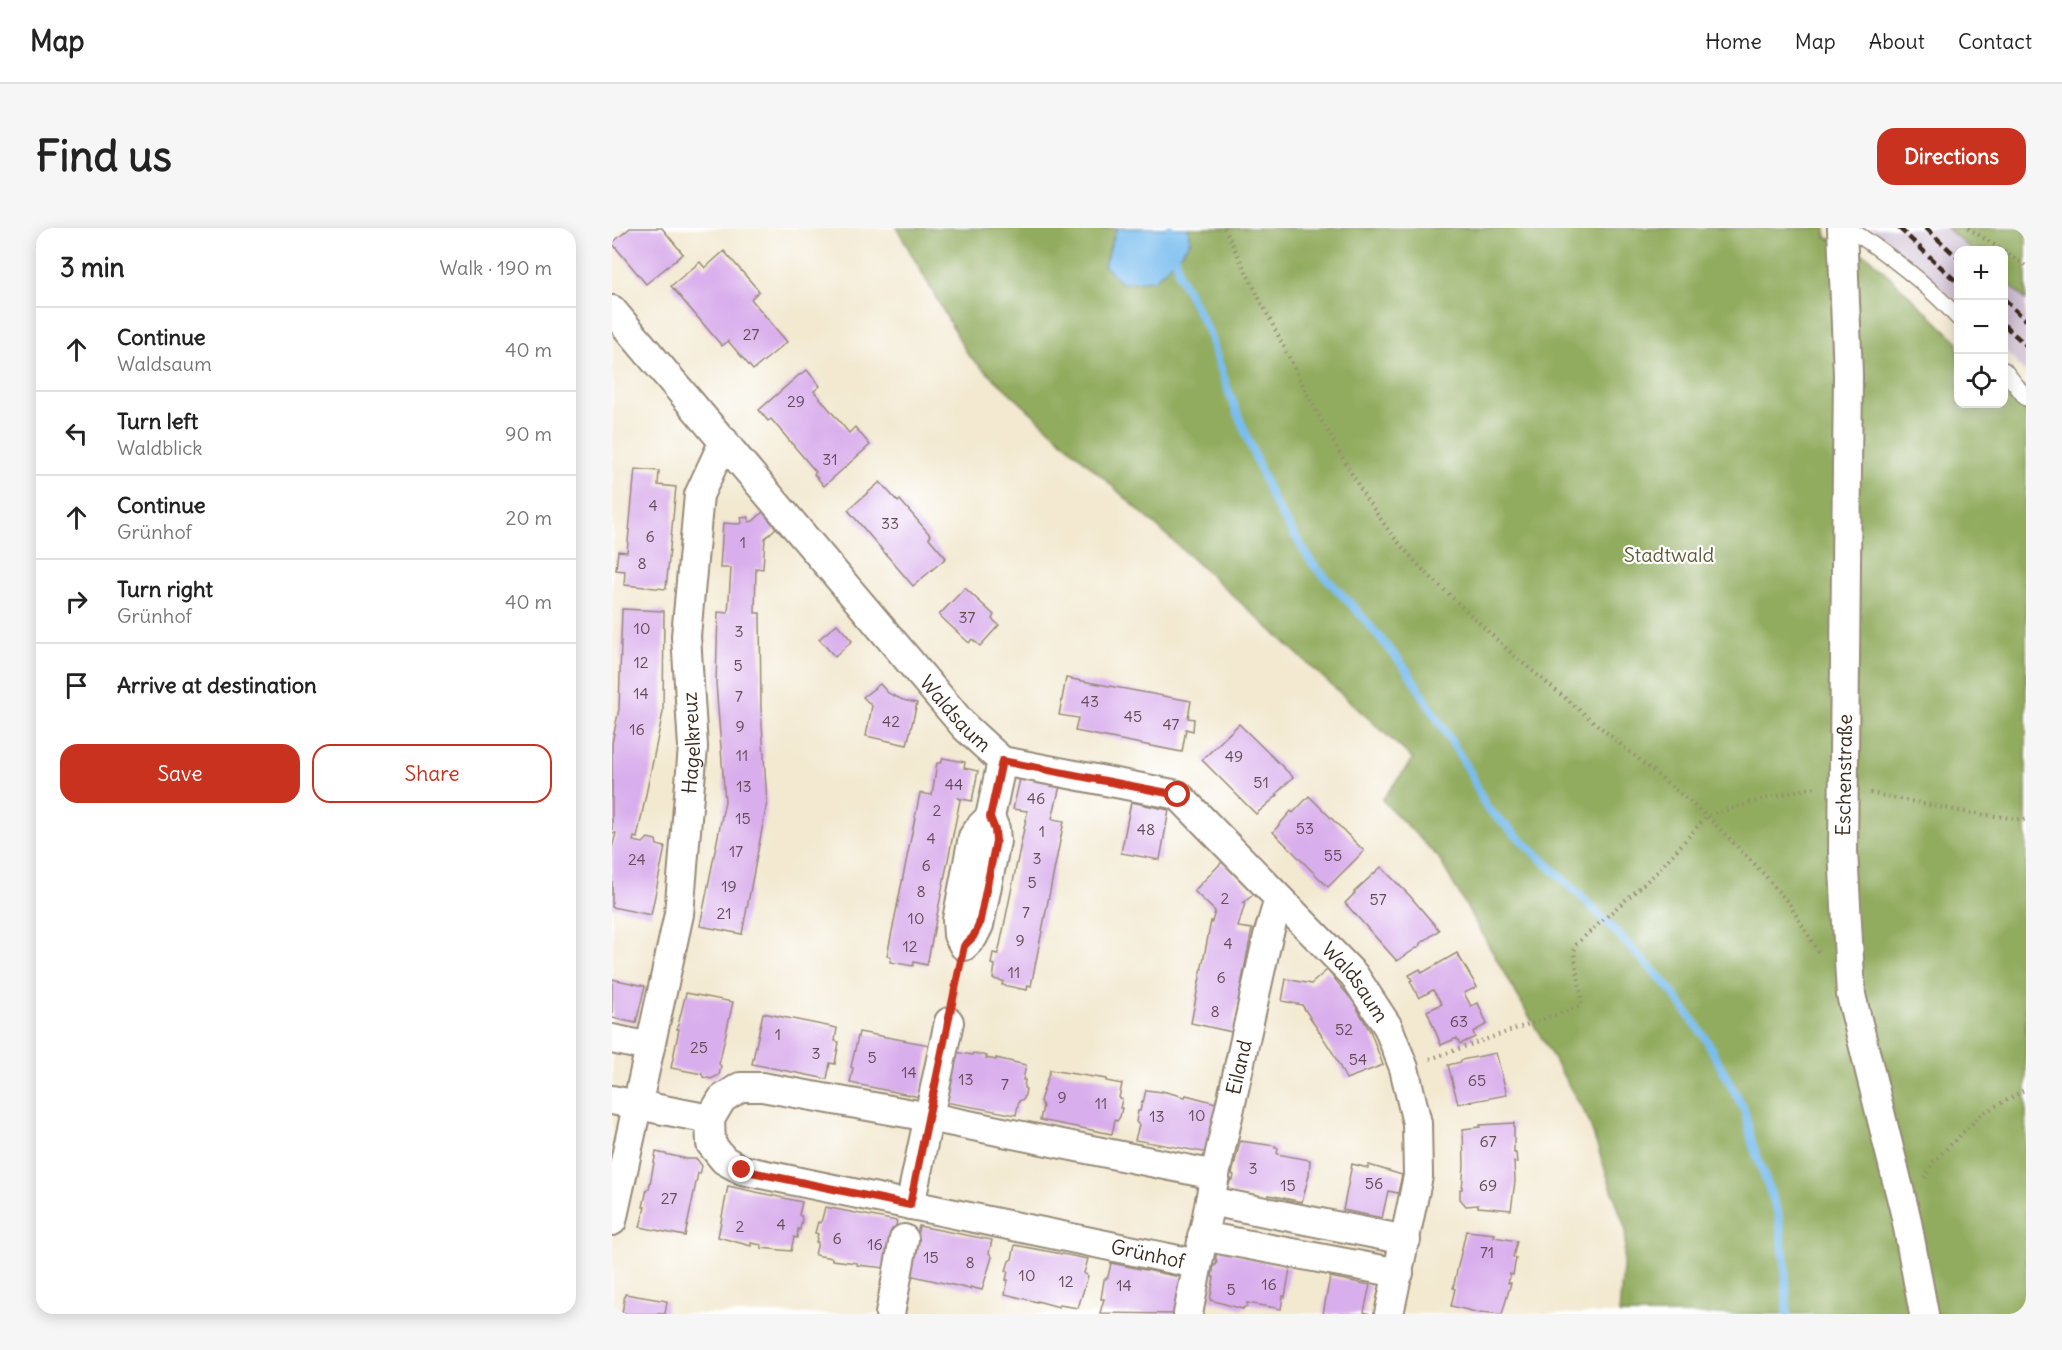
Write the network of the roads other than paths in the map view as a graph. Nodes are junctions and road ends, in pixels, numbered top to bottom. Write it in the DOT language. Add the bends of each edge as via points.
graph roads {
  1 [pos="1842,228"];
  2 [pos="1848,228"];
  3 [pos="612,310"];
  4 [pos="1954,313"];
  5 [pos="2008,375"];
  6 [pos="2026,398"];
  7 [pos="724,441"];
  8 [pos="1002,761"];
  9 [pos="1279,899"];
  10 [pos="964,946"];
  11 [pos="949,1022"];
  12 [pos="612,1039"];
  13 [pos="650,1047"];
  14 [pos="625,1102"];
  15 [pos="929,1117"];
  16 [pos="710,1119"];
  17 [pos="619,1162"];
  18 [pos="1212,1188"];
  19 [pos="910,1205"];
  20 [pos="612,1221"];
  21 [pos="1202,1236"];
  22 [pos="904,1239"];
  23 [pos="1406,1240"];
  24 [pos="1197,1264"];
  25 [pos="1399,1273"];
  26 [pos="890,1314"];
  27 [pos="1188,1314"];
  28 [pos="1389,1314"];
  29 [pos="1924,1314"];
  1 -- 29 [label="street, Eschenstraße" via="1848,375 1844,882 1851,995 1906,1216"];
  2 -- 4 [label="lane" via="1918,279"];
  3 -- 7 [label="street, Waldsaum"];
  5 -- 6 [label="lane"];
  7 -- 8 [label="street, Waldsaum" via="965,727"];
  7 -- 13 [label="street, Hagelkreuz" via="699,495 686,636 693,747 679,914"];
  8 -- 9 [label="street, Waldsaum" via="1178,795"];
  8 -- 10 [label="street" via="990,817 973,837 957,920"];
  9 -- 18 [label="street, Eiland"];
  9 -- 23 [label="street, Waldsaum" via="1354,975 1388,1027 1404,1068 1417,1123 1418,1176"];
  11 -- 15 [label="street"];
  12 -- 13 [label="street"];
  13 -- 14 [label="street, Hagelkreuz"];
  14 -- 16 [label="street"];
  14 -- 17 [label="street, Hagelkreuz"];
  15 -- 16 [label="street" via="762,1087 741,1088 722,1099"];
  15 -- 18 [label="street"];
  15 -- 19 [label="street"];
  16 -- 19 [label="street, Grünhof" via="711,1144 724,1160 742,1170"];
  17 -- 20 [label="street, Hagelkreuz"];
  18 -- 21 [label="street, Eiland"];
  18 -- 23 [label="street"];
  19 -- 24 [label="street, Grünhof"];
  21 -- 24 [label="street, Grünhof"];
  21 -- 25 [label="street, Grünhof"];
  22 -- 26 [label="street"];
  23 -- 25 [label="street, Waldsaum"];
  24 -- 27 [label="street"];
  25 -- 28 [label="street, Waldsaum"];
}
